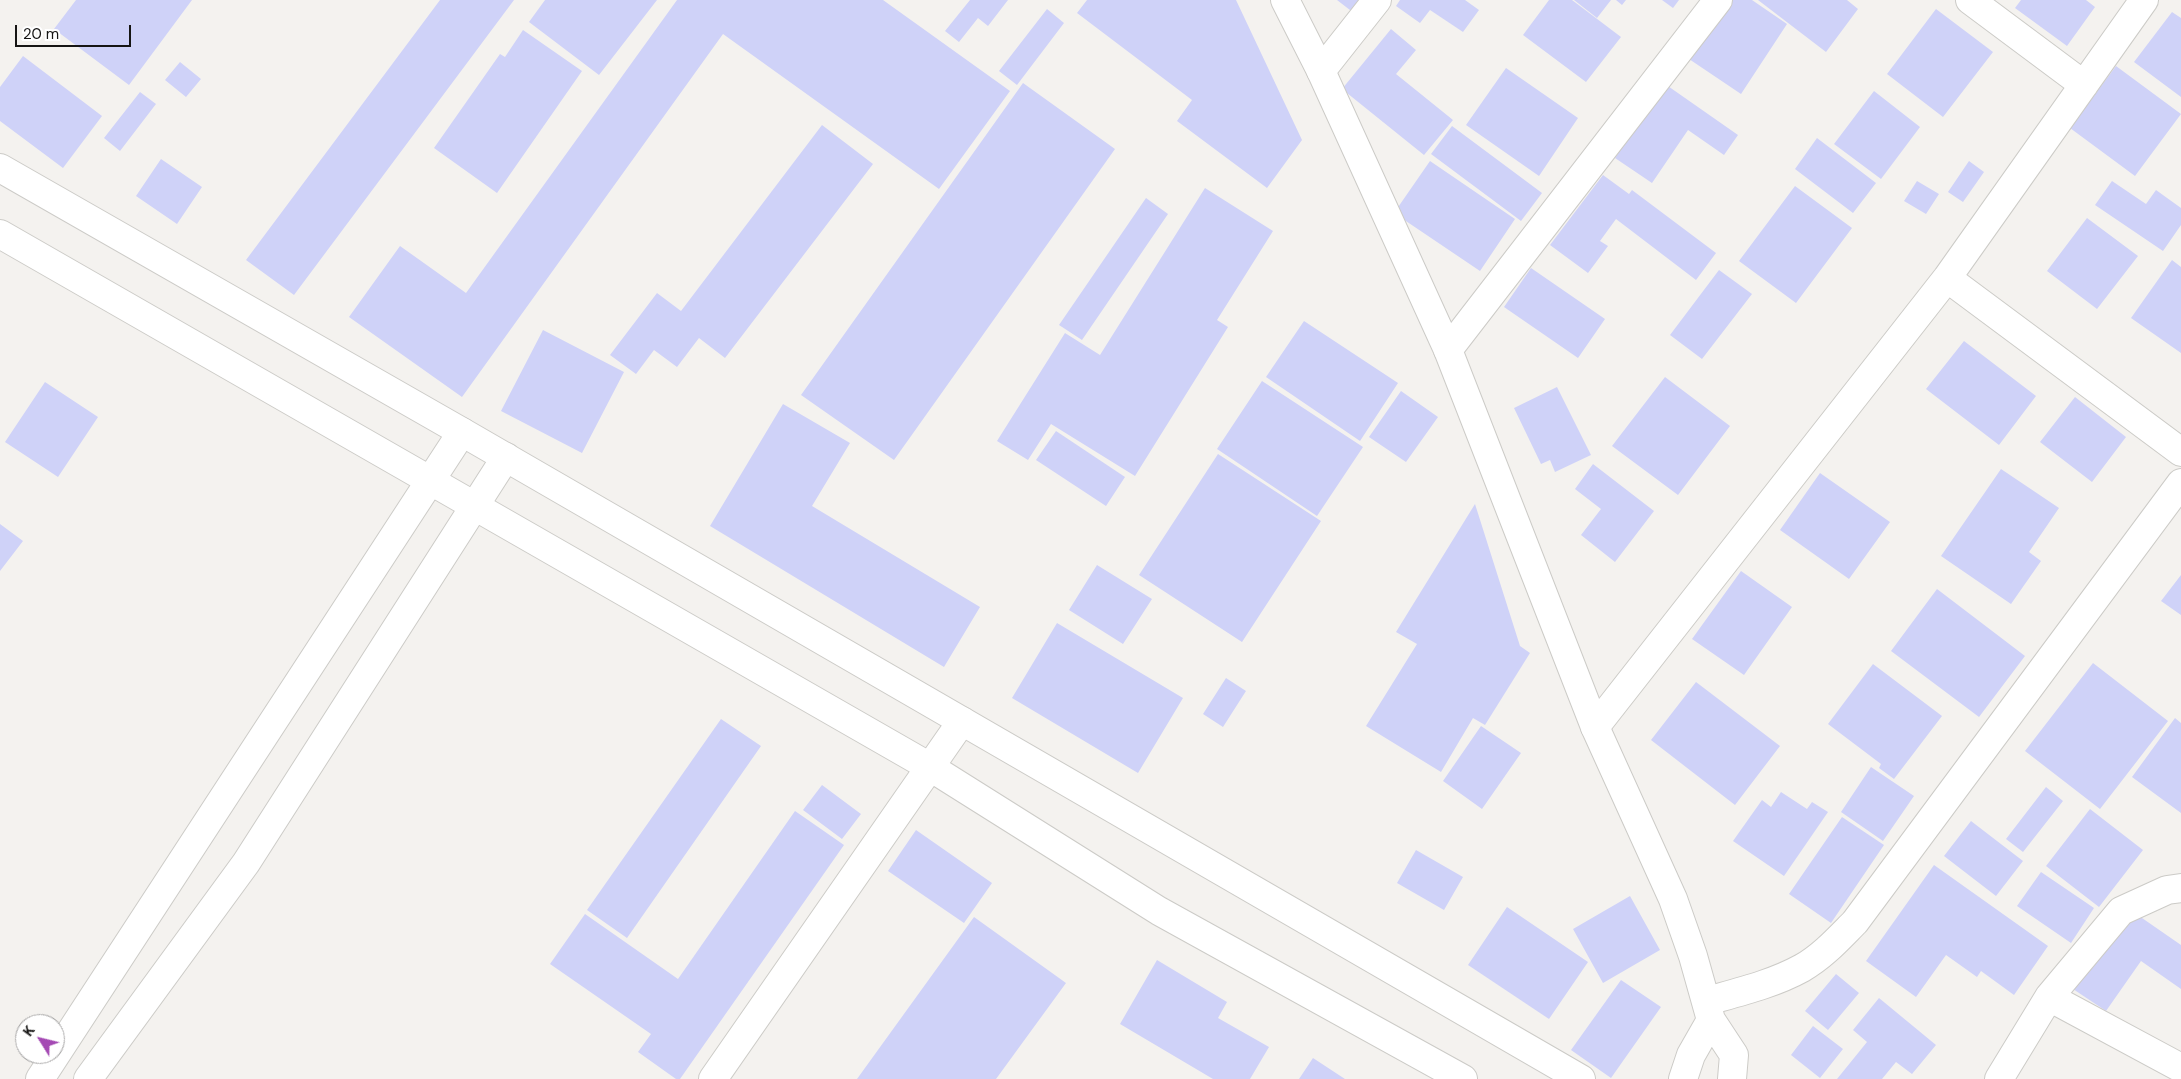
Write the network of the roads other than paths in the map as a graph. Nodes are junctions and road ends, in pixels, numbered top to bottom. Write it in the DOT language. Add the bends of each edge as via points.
graph roads {
  1 [pos="1285,0"];
  2 [pos="1377,0"];
  3 [pos="1718,0"];
  4 [pos="1970,0"];
  5 [pos="2144,0"];
  6 [pos="1321,71"];
  7 [pos="2084,85"];
  8 [pos="0,168"];
  9 [pos="0,234"];
  10 [pos="1947,278"];
  11 [pos="1448,350"];
  12 [pos="462,432"];
  13 [pos="2181,452"];
  14 [pos="506,457"];
  15 [pos="430,480"];
  16 [pos="2181,483"];
  17 [pos="474,506"];
  18 [pos="962,721"];
  19 [pos="1595,727"];
  20 [pos="930,767"];
  21 [pos="2181,888"];
  22 [pos="2049,997"];
  23 [pos="1709,1011"];
  24 [pos="2181,1068"];
  25 [pos="40,1079"];
  26 [pos="88,1079"];
  27 [pos="713,1079"];
  28 [pos="1463,1079"];
  29 [pos="1580,1079"];
  30 [pos="1683,1079"];
  31 [pos="1732,1079"];
  32 [pos="1999,1079"];
  1 -- 6 [label="street"];
  2 -- 6 [label="street"];
  3 -- 11 [label="street"];
  4 -- 7 [label="street"];
  5 -- 7 [label="street"];
  6 -- 11 [label="street"];
  7 -- 10 [label="street"];
  8 -- 12 [label="street"];
  9 -- 15 [label="street"];
  10 -- 13 [label="street"];
  10 -- 19 [label="street"];
  11 -- 19 [label="street"];
  12 -- 14 [label="street"];
  12 -- 15 [label="street"];
  14 -- 17 [label="street"];
  14 -- 18 [label="street"];
  15 -- 17 [label="street"];
  15 -- 25 [label="street"];
  16 -- 23 [label="street" via="1855,922 1829,949 1804,967"];
  17 -- 20 [label="street"];
  17 -- 26 [label="street" via="246,863"];
  18 -- 20 [label="street"];
  18 -- 29 [label="street"];
  19 -- 23 [label="street" via="1674,899"];
  20 -- 27 [label="street"];
  20 -- 28 [label="street" via="1159,911"];
  21 -- 22 [label="street" via="2167,890 2122,911"];
  22 -- 24 [label="street"];
  22 -- 32 [label="street"];
  23 -- 30 [label="street"];
  23 -- 31 [label="street" via="1734,1055"];
}
